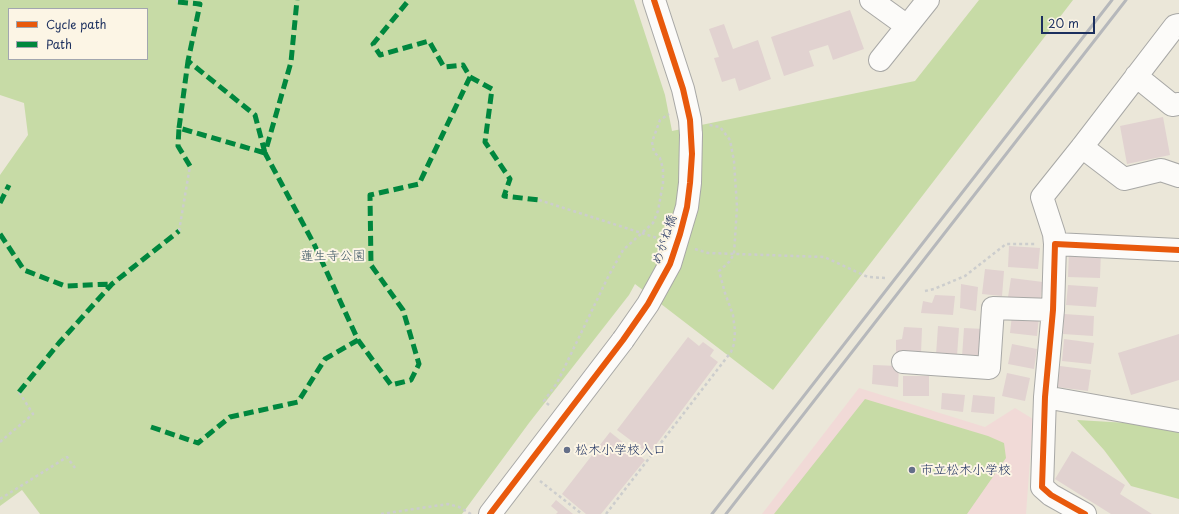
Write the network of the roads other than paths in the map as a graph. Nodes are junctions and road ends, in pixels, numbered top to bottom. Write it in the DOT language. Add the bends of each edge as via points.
graph roads {
  1 [pos="654,0"];
  2 [pos="872,0"];
  3 [pos="928,0"];
  4 [pos="1179,25"];
  5 [pos="907,26"];
  6 [pos="880,60"];
  7 [pos="1136,76"];
  8 [pos="1179,104"];
  9 [pos="1082,147"];
  10 [pos="1179,176"];
  11 [pos="1056,244"];
  12 [pos="1179,250"];
  13 [pos="1053,310"];
  14 [pos="903,362"];
  15 [pos="1045,397"];
  16 [pos="1179,421"];
  17 [pos="490,514"];
  18 [pos="1085,514"];
  1 -- 17 [label="street, めがね橋, bridge" via="683,89 690,120 700,130 691,165 687,207 670,264 648,304 623,340"];
  2 -- 5 [label="street"];
  3 -- 5 [label="street"];
  4 -- 7 [label="street" via="1175,26"];
  5 -- 6 [label="street"];
  7 -- 8 [label="street" via="1172,105"];
  7 -- 9 [label="street"];
  9 -- 10 [label="street" via="1124,179 1161,170"];
  9 -- 11 [label="street" via="1042,197"];
  11 -- 12 [label="street"];
  11 -- 13 [label="street"];
  13 -- 14 [label="street" via="993,308 990,368"];
  13 -- 15 [label="street"];
  15 -- 16 [label="street"];
  15 -- 18 [label="street" via="1042,487"];
}
